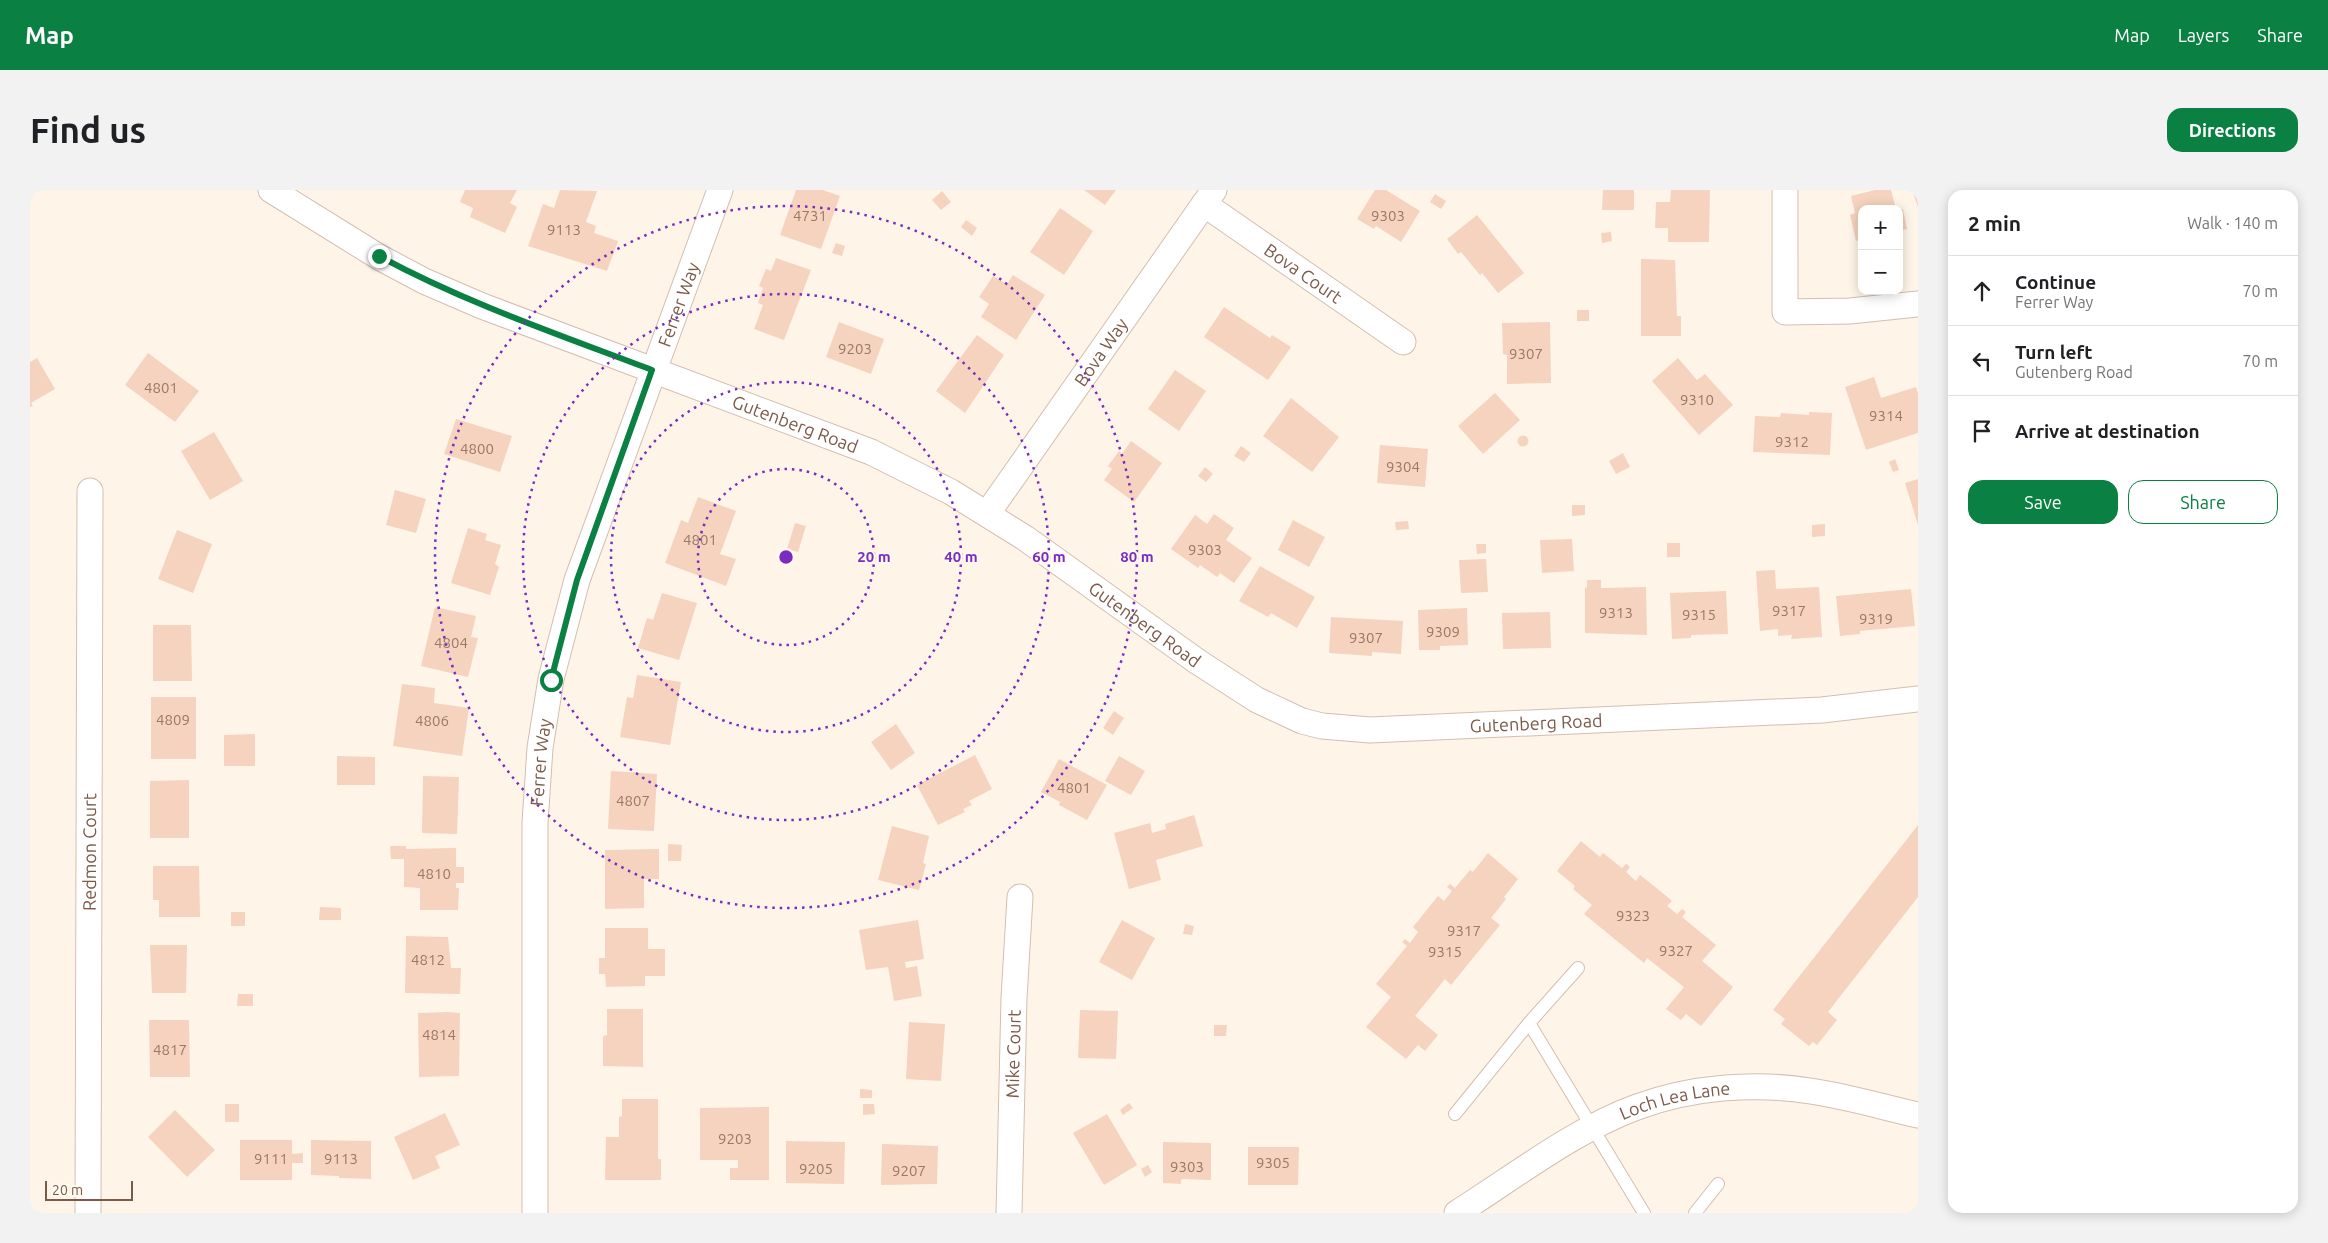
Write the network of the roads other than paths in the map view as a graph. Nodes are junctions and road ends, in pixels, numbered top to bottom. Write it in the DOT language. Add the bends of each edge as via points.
graph roads {
  1 [pos="271,190"];
  2 [pos="720,190"];
  3 [pos="1786,190"];
  4 [pos="1209,197"];
  5 [pos="1918,304"];
  6 [pos="1403,342"];
  7 [pos="652,370"];
  8 [pos="90,491"];
  9 [pos="987,514"];
  10 [pos="1918,699"];
  11 [pos="1020,897"];
  12 [pos="1578,968"];
  13 [pos="1529,1023"];
  14 [pos="1455,1114"];
  15 [pos="1918,1115"];
  16 [pos="1592,1128"];
  17 [pos="1718,1184"];
  18 [pos="88,1213"];
  19 [pos="535,1213"];
  20 [pos="1009,1213"];
  21 [pos="1458,1213"];
  22 [pos="1644,1213"];
  23 [pos="1695,1213"];
  1 -- 7 [label="street, Gutenberg Road" via="424,281"];
  2 -- 7 [label="street, Ferrer Way"];
  3 -- 5 [label="street" via="1785,312 1850,311"];
  4 -- 6 [label="street, Bova Court"];
  4 -- 9 [label="street, Bova Way"];
  7 -- 9 [label="street, Gutenberg Road" via="871,452"];
  7 -- 19 [label="street, Ferrer Way" via="577,580 551,680 540,748 535,824"];
  8 -- 18 [label="street, Redmon Court"];
  9 -- 10 [label="street, Gutenberg Road" via="1257,700 1284,714 1322,726 1370,730 1734,714 1822,710"];
  11 -- 20 [label="street, Mike Court"];
  12 -- 13 [label="lane"];
  13 -- 14 [label="lane"];
  13 -- 16 [label="lane"];
  15 -- 16 [label="street, Loch Lea Lane" via="1810,1091 1726,1088 1660,1099"];
  16 -- 21 [label="street, Loch Lea Lane"];
  16 -- 22 [label="lane"];
  17 -- 23 [label="lane"];
}
